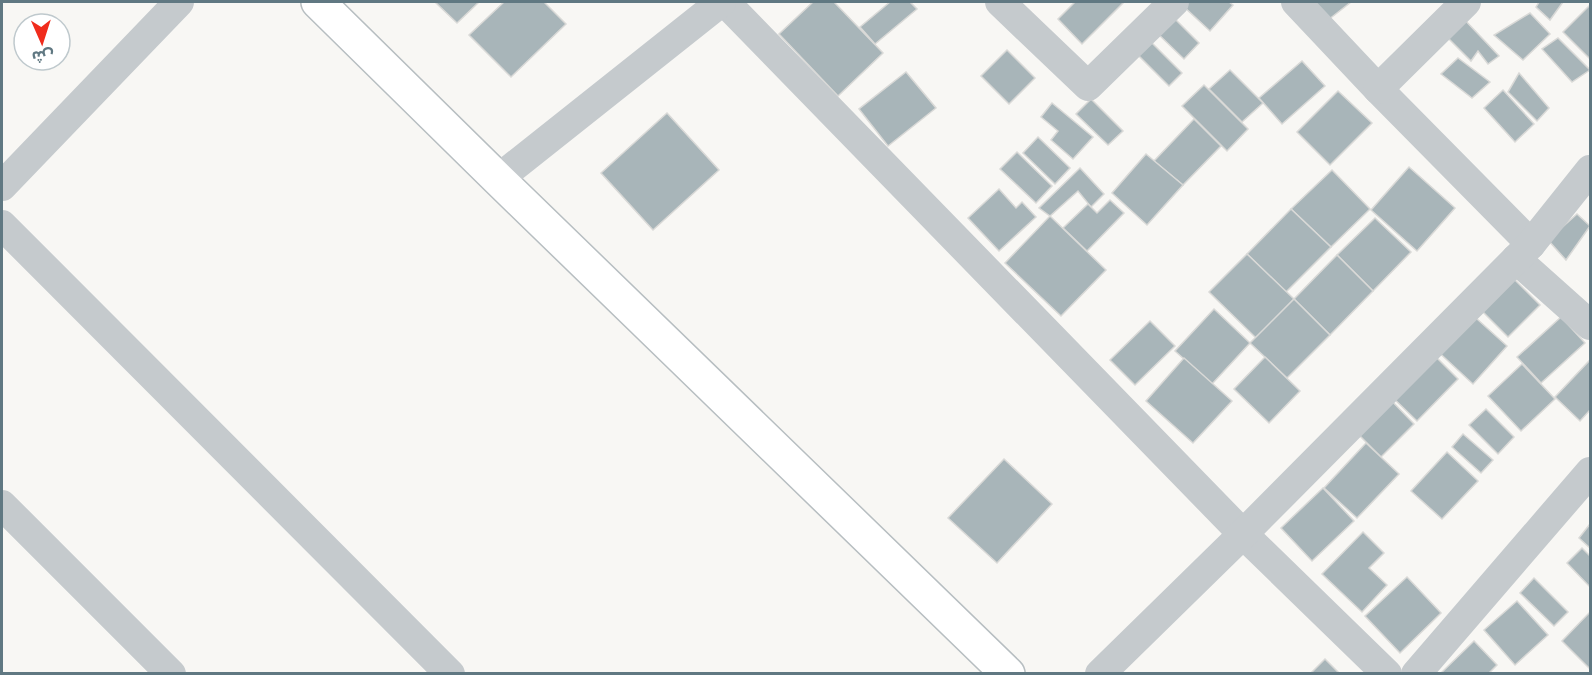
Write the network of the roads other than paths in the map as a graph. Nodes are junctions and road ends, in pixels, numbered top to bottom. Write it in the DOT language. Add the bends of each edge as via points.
graph roads {
  1 [pos="179,2"];
  2 [pos="318,2"];
  3 [pos="723,2"];
  4 [pos="1000,2"];
  5 [pos="1174,2"];
  6 [pos="1296,2"];
  7 [pos="1466,2"];
  8 [pos="1378,88"];
  9 [pos="1590,170"];
  10 [pos="498,179"];
  11 [pos="2,186"];
  12 [pos="2,225"];
  13 [pos="1524,251"];
  14 [pos="1590,325"];
  15 [pos="1590,472"];
  16 [pos="2,505"];
  17 [pos="1243,534"];
  18 [pos="171,674"];
  19 [pos="450,674"];
  20 [pos="1008,674"];
  21 [pos="1100,674"];
  22 [pos="1387,674"];
  23 [pos="1416,674"];
  1 -- 11 [label="street"];
  2 -- 10 [label="main road"];
  3 -- 10 [label="street"];
  3 -- 17 [label="street"];
  4 -- 5 [label="street" via="1088,86"];
  6 -- 8 [label="street"];
  7 -- 8 [label="street"];
  8 -- 13 [label="street"];
  9 -- 13 [label="street"];
  10 -- 20 [label="main road"];
  12 -- 19 [label="street"];
  13 -- 14 [label="street"];
  13 -- 17 [label="street"];
  15 -- 23 [label="street"];
  16 -- 18 [label="street"];
  17 -- 21 [label="street"];
  17 -- 22 [label="street"];
}
